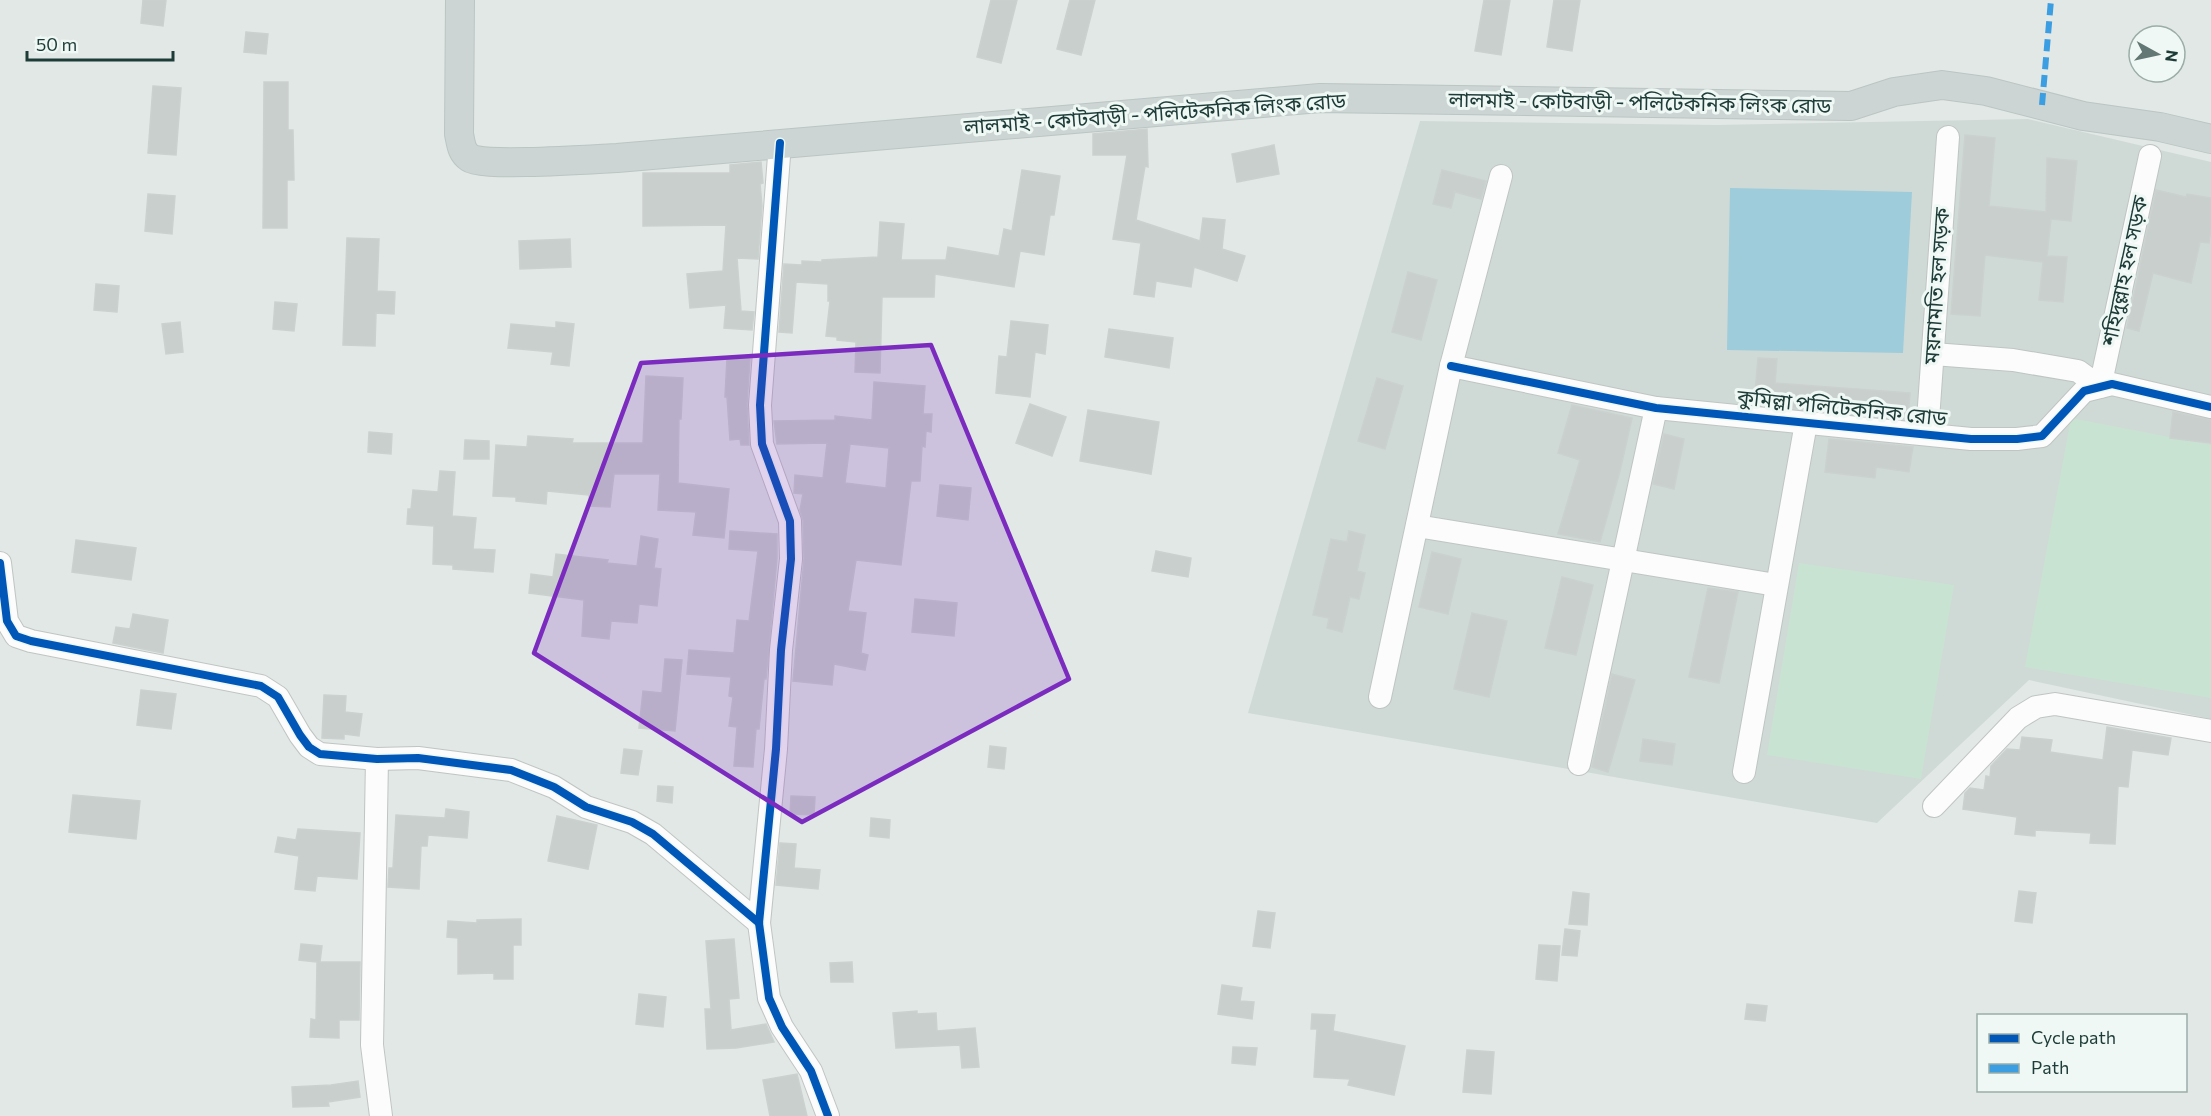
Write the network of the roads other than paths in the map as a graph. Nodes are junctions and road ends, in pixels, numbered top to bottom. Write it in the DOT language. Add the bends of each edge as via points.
graph roads {
  1 [pos="460,0"];
  2 [pos="1948,137"];
  3 [pos="2211,139"];
  4 [pos="780,143"];
  5 [pos="2151,156"];
  6 [pos="1501,176"];
  7 [pos="1933,354"];
  8 [pos="1451,366"];
  9 [pos="2100,387"];
  10 [pos="2211,407"];
  11 [pos="1656,408"];
  12 [pos="1806,423"];
  13 [pos="1927,434"];
  14 [pos="1417,526"];
  15 [pos="0,563"];
  16 [pos="1776,585"];
  17 [pos="1380,697"];
  18 [pos="2211,731"];
  19 [pos="377,759"];
  20 [pos="1579,764"];
  21 [pos="1744,772"];
  22 [pos="1934,806"];
  23 [pos="759,923"];
  24 [pos="381,1116"];
  25 [pos="828,1116"];
  1 -- 4 [label="main road, লালমাই - কোটবাড়ী - পলিটেকনিক লিংক রোড" via="459,134 462,149 471,159 536,162 617,158"];
  2 -- 7 [label="street, ময়নামতি হল সড়ক"];
  3 -- 4 [label="main road, লালমাই - কোটবাড়ী - পলিটেকনিক লিংক রোড" via="1942,85 1894,92 1851,106 1320,98"];
  4 -- 23 [label="street" via="760,405 762,444 790,521 791,559"];
  5 -- 9 [label="street, শহিদুল্লাহ হল সড়ক"];
  6 -- 8 [label="street"];
  7 -- 9 [label="street" via="2013,360 2078,371"];
  7 -- 13 [label="street, ময়নামতি হল সড়ক"];
  8 -- 11 [label="street, কুমিল্লা পলিটেকনিক রোড"];
  8 -- 14 [label="street"];
  9 -- 10 [label="street" via="2112,384"];
  9 -- 13 [label="street, কুমিল্লা পলিটেকনিক রোড" via="2084,391 2042,435 1983,439"];
  11 -- 12 [label="street, কুমিল্লা পলিটেকনিক রোড"];
  11 -- 20 [label="street"];
  12 -- 13 [label="street, কুমিল্লা পলিটেকনিক রোড"];
  12 -- 16 [label="street"];
  14 -- 16 [label="street"];
  14 -- 17 [label="street"];
  15 -- 19 [label="street" via="7,621 16,636 261,686 278,697 309,747 320,754"];
  16 -- 21 [label="street"];
  18 -- 22 [label="street" via="2055,704 2036,707 2018,718"];
  19 -- 23 [label="street" via="418,758 511,770 554,787 586,807 632,822 653,834"];
  19 -- 24 [label="street" via="372,1045"];
  23 -- 25 [label="street" via="769,998 782,1028 811,1071"];
}
